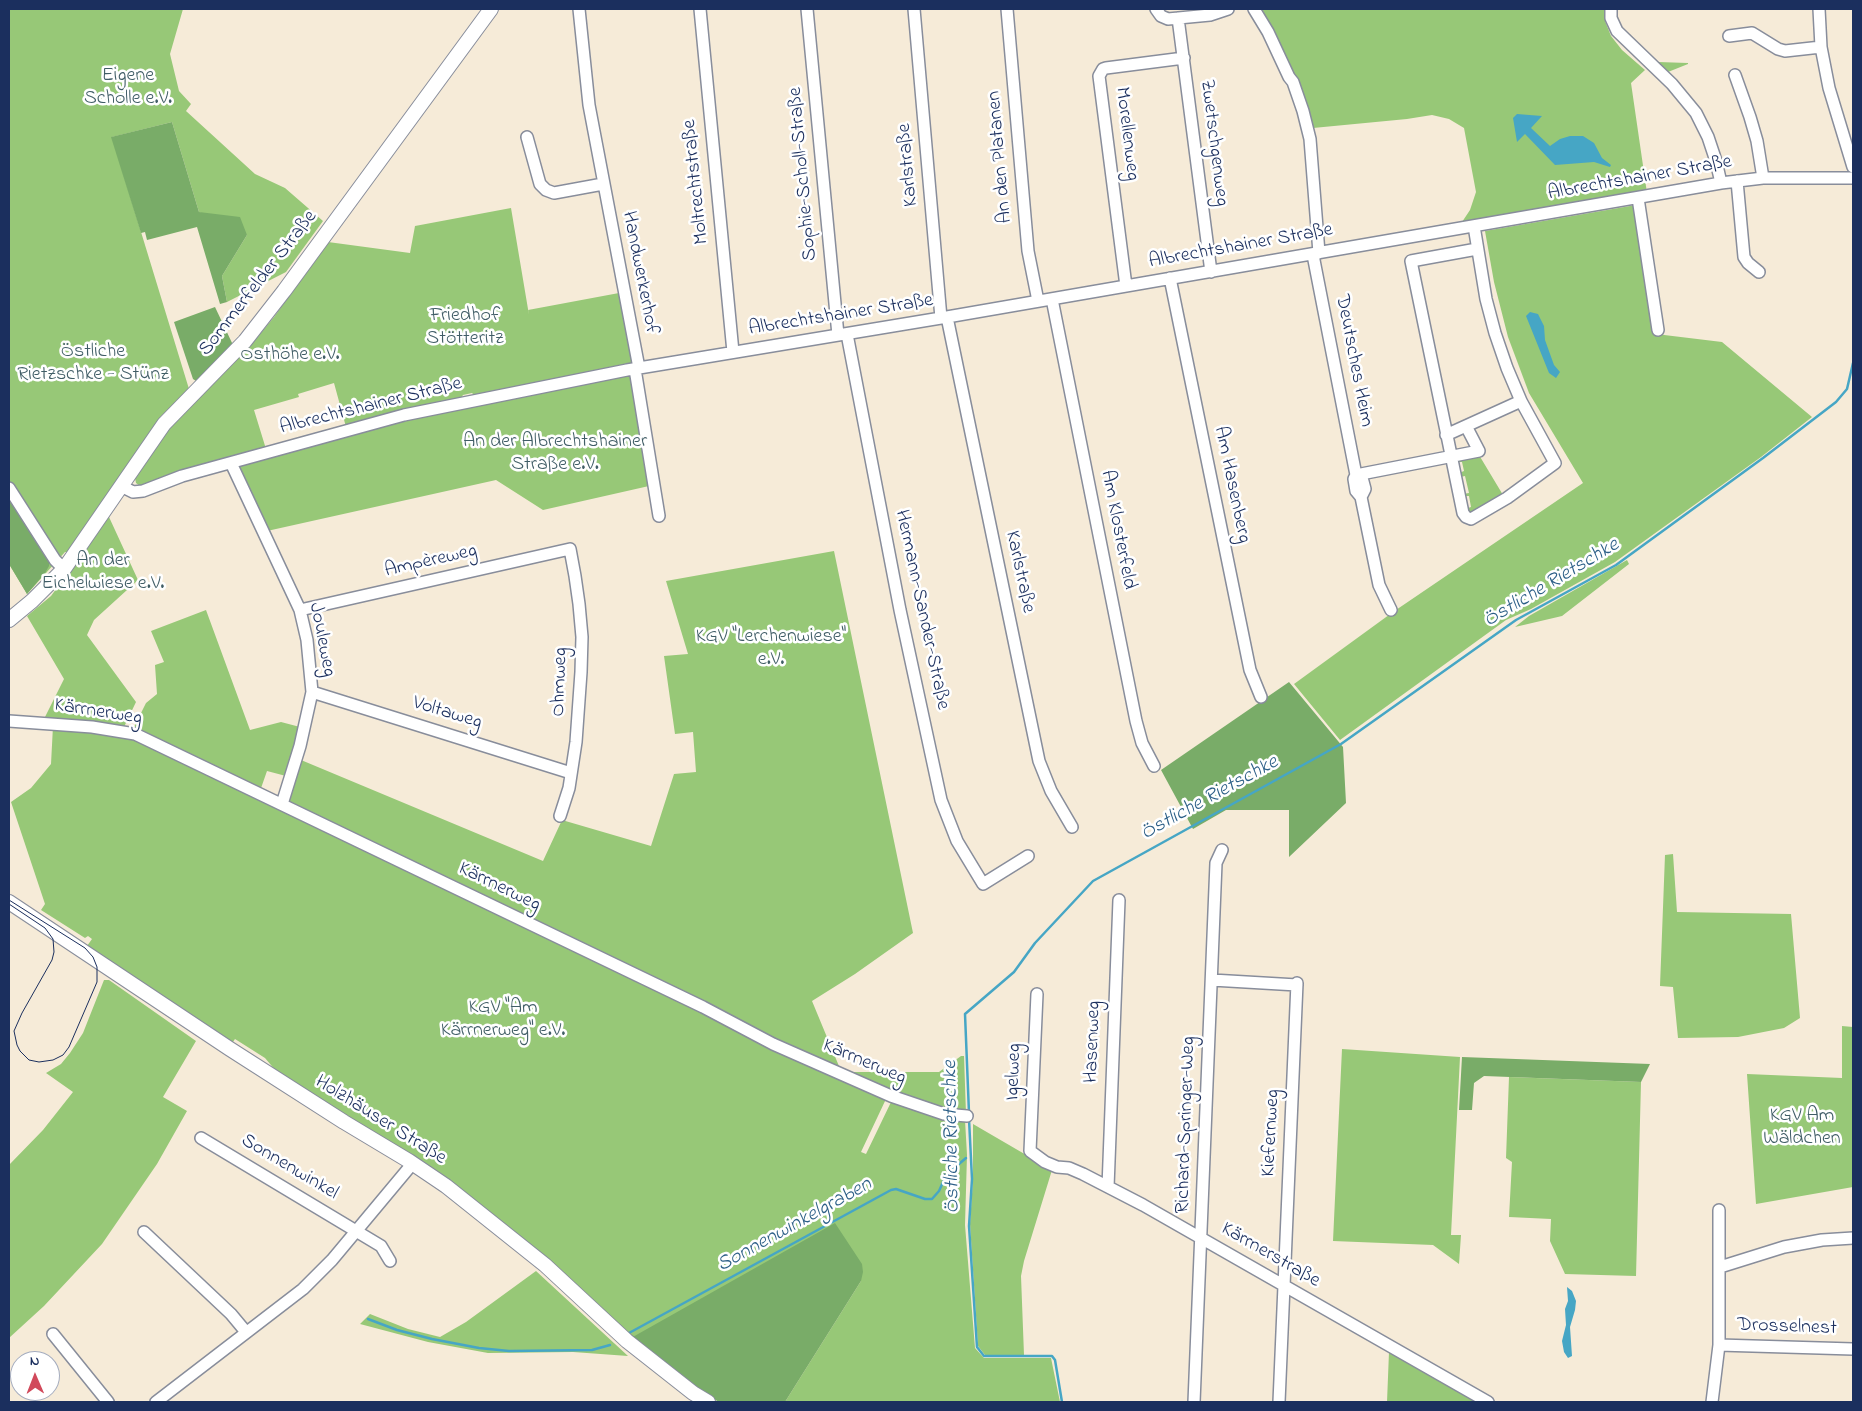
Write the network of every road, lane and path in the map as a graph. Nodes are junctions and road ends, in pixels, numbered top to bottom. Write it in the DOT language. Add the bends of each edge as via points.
graph roads {
  1 [pos="491,9"];
  2 [pos="579,9"];
  3 [pos="700,9"];
  4 [pos="807,9"];
  5 [pos="914,9"];
  6 [pos="1007,9"];
  7 [pos="1156,9"];
  8 [pos="1228,9"];
  9 [pos="1254,9"];
  10 [pos="1611,9"];
  11 [pos="1819,9"];
  12 [pos="1178,18"];
  13 [pos="1729,36"];
  14 [pos="1821,47"];
  15 [pos="1184,58"];
  16 [pos="1734,76"];
  17 [pos="527,136"];
  18 [pos="1853,167"];
  19 [pos="1763,178"];
  20 [pos="1853,178"];
  21 [pos="1738,181"];
  22 [pos="1721,183"];
  23 [pos="603,184"];
  24 [pos="1638,198"];
  25 [pos="1474,226"];
  26 [pos="1477,249"];
  27 [pos="1316,254"];
  28 [pos="1211,272"];
  29 [pos="1759,272"];
  30 [pos="1170,278"];
  31 [pos="1126,286"];
  32 [pos="1052,299"];
  33 [pos="1038,301"];
  34 [pos="944,318"];
  35 [pos="1658,330"];
  36 [pos="842,334"];
  37 [pos="733,352"];
  38 [pos="637,369"];
  39 [pos="1522,401"];
  40 [pos="1466,426"];
  41 [pos="1446,435"];
  42 [pos="1450,457"];
  43 [pos="231,463"];
  44 [pos="1359,475"];
  45 [pos="121,486"];
  46 [pos="9,488"];
  47 [pos="659,516"];
  48 [pos="570,550"];
  49 [pos="64,569"];
  50 [pos="300,610"];
  51 [pos="1390,610"];
  52 [pos="9,620"];
  53 [pos="312,692"];
  54 [pos="1261,697"];
  55 [pos="9,721"];
  56 [pos="1154,766"];
  57 [pos="571,773"];
  58 [pos="282,804"];
  59 [pos="560,816"];
  60 [pos="1072,827"];
  61 [pos="1222,850"];
  62 [pos="1028,856"];
  63 [pos="1119,900"];
  64 [pos="9,902"];
  65 [pos="1212,980"];
  66 [pos="1037,994"];
  67 [pos="966,1116"];
  68 [pos="201,1138"];
  69 [pos="1030,1152"];
  70 [pos="413,1163"];
  71 [pos="1108,1187"];
  72 [pos="1719,1210"];
  73 [pos="357,1230"];
  74 [pos="144,1232"];
  75 [pos="1202,1238"];
  76 [pos="1853,1238"];
  77 [pos="390,1261"];
  78 [pos="1720,1268"];
  79 [pos="1284,1285"];
  80 [pos="246,1332"];
  81 [pos="53,1334"];
  82 [pos="1719,1345"];
  83 [pos="1853,1349"];
  84 [pos="108,1402"];
  85 [pos="156,1402"];
  86 [pos="708,1402"];
  87 [pos="1194,1402"];
  88 [pos="1279,1402"];
  89 [pos="1488,1402"];
  90 [pos="1712,1402"];
  1 -- 45 [label="main road, Sommerfelder Straße" via="284,291 245,341 164,424"];
  2 -- 23 [label="street, Handwerkerhof" via="589,105"];
  3 -- 37 [label="street, Moltrechtstraße"];
  4 -- 36 [label="street, Sophie-Scholl-Straße"];
  5 -- 34 [label="street, Karlstraße"];
  6 -- 33 [label="street, An den Platanen" via="1028,251"];
  7 -- 12 [label="street" via="1164,18"];
  8 -- 12 [label="street" via="1210,15"];
  9 -- 27 [label="street, Deutsches Heim" via="1293,82 1303,110 1310,139"];
  10 -- 22 [label="street" via="1617,31 1672,84 1696,113 1708,137"];
  11 -- 14 [label="street"];
  12 -- 15 [label="street, Zwetschgenweg"];
  13 -- 14 [label="street" via="1752,33 1785,51"];
  14 -- 18 [label="street" via="1829,88"];
  15 -- 28 [label="street, Zwetschgenweg"];
  15 -- 31 [label="street, Morellenweg" via="1106,68 1100,76"];
  16 -- 19 [label="street" via="1752,125"];
  17 -- 23 [label="street" via="540,184 546,190 554,193"];
  19 -- 20 [label="street, Albrechtshainer Straße"];
  19 -- 21 [label="street, Albrechtshainer Straße"];
  21 -- 22 [label="street, Albrechtshainer Straße"];
  21 -- 29 [label="street" via="1744,257"];
  22 -- 24 [label="street, Albrechtshainer Straße"];
  23 -- 38 [label="street, Handwerkerhof"];
  24 -- 25 [label="street, Albrechtshainer Straße"];
  24 -- 35 [label="street"];
  25 -- 26 [label="street"];
  25 -- 27 [label="street, Albrechtshainer Straße"];
  26 -- 39 [label="street" via="1495,333"];
  26 -- 41 [label="street" via="1411,261"];
  27 -- 28 [label="street, Albrechtshainer Straße"];
  27 -- 44 [label="street, Deutsches Heim"];
  28 -- 30 [label="street, Albrechtshainer Straße"];
  30 -- 31 [label="street, Albrechtshainer Straße"];
  30 -- 54 [label="street, Am Hasenberg" via="1250,670"];
  31 -- 32 [label="street, Albrechtshainer Straße"];
  32 -- 33 [label="street, Albrechtshainer Straße"];
  32 -- 56 [label="street, Am Klosterfeld" via="1136,722"];
  33 -- 34 [label="street, Albrechtshainer Straße"];
  34 -- 36 [label="street, Albrechtshainer Straße"];
  34 -- 60 [label="street, Karlstraße" via="1039,761 1051,791"];
  36 -- 37 [label="street, Albrechtshainer Straße"];
  36 -- 62 [label="street, Hermann-Sander-Straße" via="941,800 957,841 983,884"];
  37 -- 38 [label="street, Albrechtshainer Straße"];
  38 -- 43 [label="street, Albrechtshainer Straße" via="404,415"];
  38 -- 47 [label="street"];
  39 -- 40 [label="street"];
  39 -- 42 [label="street" via="1555,463 1471,519 1463,513"];
  40 -- 41 [label="street"];
  40 -- 42 [label="street" via="1479,451"];
  41 -- 42 [label="street"];
  42 -- 44 [label="street"];
  43 -- 45 [label="street, Albrechtshainer Straße" via="143,491 133,492"];
  43 -- 50 [label="street, Jouleweg"];
  44 -- 51 [label="street, Deutsches Heim" via="1354,479 1356,491 1361,497 1379,585"];
  45 -- 49 [label="main road, Sommerfelder Straße"];
  46 -- 49 [label="street"];
  48 -- 50 [label="street, Ampèreweg"];
  48 -- 57 [label="street, Ohmweg" via="582,637 580,707"];
  49 -- 52 [label="main road, Sommerfelder Straße"];
  50 -- 53 [label="street, Jouleweg" via="307,640"];
  53 -- 57 [label="street, Voltaweg"];
  53 -- 58 [label="street, Jouleweg"];
  55 -- 58 [label="street, Kärrnerweg" via="75,725 135,734"];
  57 -- 59 [label="street, Ohmweg"];
  58 -- 67 [label="street, Kärrnerweg" via="773,1044 891,1096 944,1114"];
  61 -- 65 [label="street, Richard-Springer-Weg" via="1216,863"];
  63 -- 71 [label="street, Hasenweg"];
  64 -- 70 [label="main road, Holzhäuser Straße" via="224,1046"];
  65 -- 75 [label="street, Richard-Springer-Weg"];
  65 -- 79 [label="street, Kiefernweg" via="1297,984"];
  66 -- 69 [label="street, Igelweg"];
  68 -- 73 [label="street, Sonnenwinkel"];
  69 -- 71 [label="street, Kärrnerstraße" via="1057,1168 1069,1168"];
  70 -- 73 [label="street"];
  70 -- 86 [label="main road, Holzhäuser Straße" via="500,1228 627,1341"];
  71 -- 75 [label="street, Kärrnerstraße"];
  72 -- 78 [label="street"];
  73 -- 77 [label="street, Sonnenwinkel" via="381,1246"];
  73 -- 80 [label="street" via="303,1289"];
  74 -- 80 [label="street" via="232,1314"];
  75 -- 79 [label="street, Kärrnerstraße"];
  75 -- 87 [label="street, Richard-Springer-Weg"];
  76 -- 78 [label="street" via="1784,1247"];
  78 -- 82 [label="street"];
  79 -- 88 [label="street, Kiefernweg"];
  79 -- 89 [label="street, Kärrnerstraße"];
  80 -- 85 [label="street"];
  81 -- 84 [label="street"];
  82 -- 83 [label="street, Drosselnest"];
  82 -- 90 [label="street"];
}
